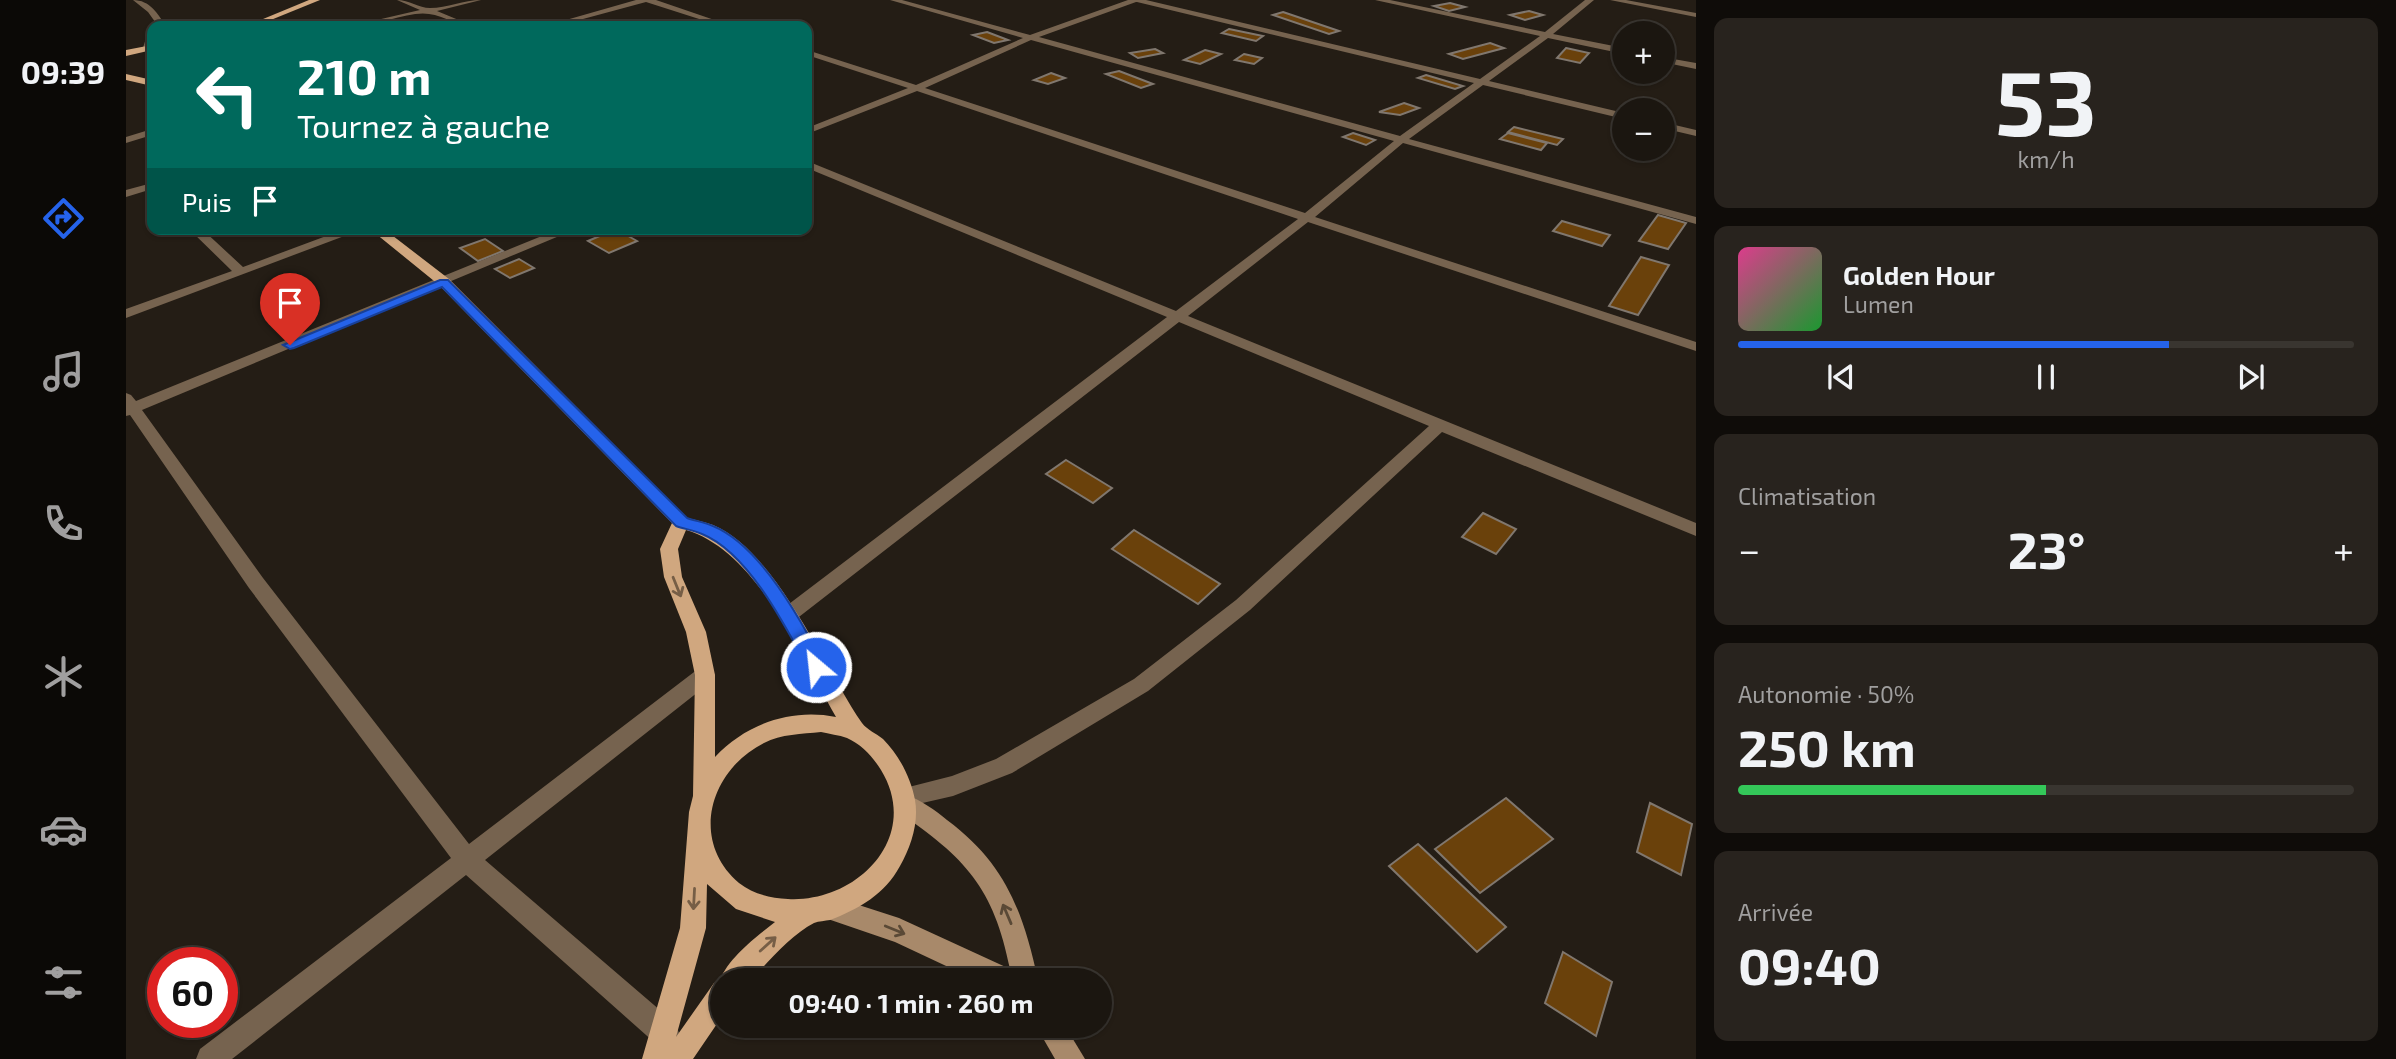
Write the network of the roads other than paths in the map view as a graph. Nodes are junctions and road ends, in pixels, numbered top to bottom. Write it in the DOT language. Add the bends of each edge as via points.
graph roads {
  1 [pos="137,0"];
  2 [pos="316,0"];
  3 [pos="401,0"];
  4 [pos="477,0"];
  5 [pos="646,0"];
  6 [pos="894,0"];
  7 [pos="1136,0"];
  8 [pos="1379,0"];
  9 [pos="1590,0"];
  10 [pos="1614,0"];
  11 [pos="428,11"];
  12 [pos="1696,15"];
  13 [pos="158,21"];
  14 [pos="263,21"];
  15 [pos="379,21"];
  16 [pos="455,21"];
  17 [pos="568,21"];
  18 [pos="713,21"];
  19 [pos="1547,35"];
  20 [pos="1030,38"];
  21 [pos="147,48"];
  22 [pos="1612,49"];
  23 [pos="126,52"];
  24 [pos="812,54"];
  25 [pos="1675,62"];
  26 [pos="1696,66"];
  27 [pos="147,74"];
  28 [pos="126,76"];
  29 [pos="147,82"];
  30 [pos="1482,82"];
  31 [pos="917,88"];
  32 [pos="1612,113"];
  33 [pos="1675,128"];
  34 [pos="812,129"];
  35 [pos="1696,132"];
  36 [pos="147,134"];
  37 [pos="126,140"];
  38 [pos="1400,141"];
  39 [pos="812,166"];
  40 [pos="147,189"];
  41 [pos="126,194"];
  42 [pos="1306,218"];
  43 [pos="1696,221"];
  44 [pos="201,235"];
  45 [pos="340,235"];
  46 [pos="384,235"];
  47 [pos="556,235"];
  48 [pos="240,271"];
  49 [pos="444,282"];
  50 [pos="126,314"];
  51 [pos="1174,317"];
  52 [pos="1696,347"];
  53 [pos="129,406"];
  54 [pos="1440,425"];
  55 [pos="681,522"];
  56 [pos="1696,530"];
  57 [pos="788,615"];
  58 [pos="705,675"];
  59 [pos="856,732"];
  60 [pos="703,796"];
  61 [pos="906,801"];
  62 [pos="698,831"];
  63 [pos="467,860"];
  64 [pos="820,910"];
  65 [pos="744,968"];
  66 [pos="979,968"];
  67 [pos="1022,968"];
  68 [pos="710,1011"];
  69 [pos="664,1033"];
  70 [pos="1057,1038"];
  71 [pos="210,1059"];
  72 [pos="656,1059"];
  73 [pos="677,1059"];
  74 [pos="1071,1059"];
  1 -- 13 [label="street"];
  2 -- 14 [label="main road"];
  3 -- 11 [label="street"];
  4 -- 11 [label="street"];
  5 -- 17 [label="street"];
  5 -- 18 [label="street"];
  6 -- 20 [label="street"];
  7 -- 20 [label="street"];
  7 -- 30 [label="street"];
  8 -- 19 [label="street"];
  9 -- 19 [label="street"];
  10 -- 12 [label="street" via="1684,9"];
  11 -- 15 [label="street"];
  11 -- 16 [label="street"];
  19 -- 22 [label="street"];
  19 -- 30 [label="street"];
  20 -- 31 [label="street"];
  20 -- 38 [label="street"];
  21 -- 23 [label="main road"];
  24 -- 31 [label="street"];
  25 -- 26 [label="street"];
  27 -- 28 [label="main road"];
  28 -- 29 [label="main road"];
  30 -- 32 [label="street"];
  30 -- 38 [label="street"];
  31 -- 34 [label="street"];
  31 -- 42 [label="street"];
  33 -- 35 [label="street"];
  36 -- 37 [label="street"];
  38 -- 42 [label="street"];
  38 -- 43 [label="street"];
  39 -- 51 [label="street"];
  40 -- 41 [label="street"];
  42 -- 51 [label="street"];
  42 -- 52 [label="street"];
  44 -- 48 [label="street"];
  45 -- 48 [label="street"];
  46 -- 49 [label="main road"];
  47 -- 49 [label="street"];
  48 -- 50 [label="street"];
  49 -- 53 [label="street"];
  49 -- 55 [label="main road"];
  51 -- 54 [label="street"];
  51 -- 57 [label="street"];
  53 -- 63 [label="street" via="256,583"];
  54 -- 56 [label="street"];
  54 -- 61 [label="street" via="1243,605 1141,685 1004,766"];
  55 -- 57 [label="main road" via="727,542 760,575"];
  55 -- 58 [label="main road, one-way" via="669,549 673,577 696,632"];
  57 -- 59 [label="main road"];
  58 -- 60 [label="main road"];
  58 -- 63 [label="street"];
  59 -- 60 [label="main road" via="821,723 784,725 750,740 721,764"];
  59 -- 61 [label="main road" via="889,758"];
  60 -- 62 [label="main road"];
  61 -- 64 [label="main road" via="902,836 888,866 863,891"];
  67 -- 61 [label="main road, one-way" via="1012,924 992,877 969,849"];
  62 -- 64 [label="main road" via="708,865 732,894 767,911"];
  62 -- 69 [label="main road, one-way" via="693,928"];
  63 -- 69 [label="street"];
  63 -- 71 [label="street"];
  65 -- 64 [label="main road, one-way" via="768,943"];
  64 -- 66 [label="main road, one-way" via="900,931"];
  68 -- 73 [label="main road"];
  69 -- 72 [label="main road"];
  70 -- 74 [label="main road"];
}
